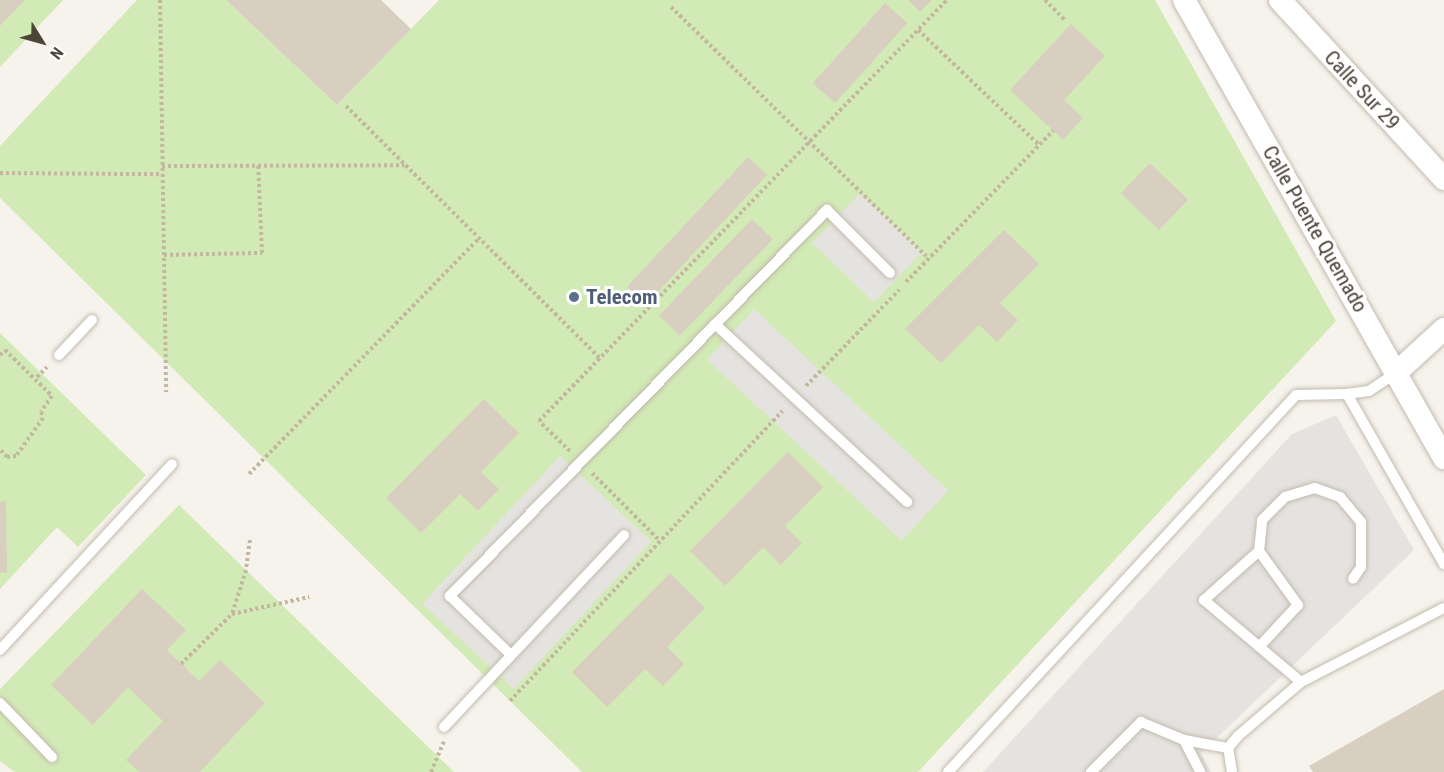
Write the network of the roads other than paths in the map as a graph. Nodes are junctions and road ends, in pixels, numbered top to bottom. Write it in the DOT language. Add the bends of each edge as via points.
graph roads {
  1 [pos="1184,0"];
  2 [pos="1280,0"];
  3 [pos="1444,179"];
  4 [pos="890,273"];
  5 [pos="92,320"];
  6 [pos="715,324"];
  7 [pos="1444,329"];
  8 [pos="59,355"];
  9 [pos="1397,372"];
  10 [pos="1347,394"];
  11 [pos="1444,458"];
  12 [pos="172,464"];
  13 [pos="907,502"];
  14 [pos="624,535"];
  15 [pos="1259,550"];
  16 [pos="1444,564"];
  17 [pos="1353,579"];
  18 [pos="1444,608"];
  19 [pos="1259,647"];
  20 [pos="0,650"];
  21 [pos="511,655"];
  22 [pos="1301,682"];
  23 [pos="0,703"];
  24 [pos="446,729"];
  25 [pos="1184,740"];
  26 [pos="1228,748"];
  27 [pos="52,757"];
  28 [pos="948,772"];
  29 [pos="1092,772"];
  30 [pos="1200,772"];
  31 [pos="1232,772"];
  1 -- 9 [label="street, Calle Puente Quemado"];
  2 -- 3 [label="street, Calle Sur 29"];
  4 -- 6 [label="lane" via="827,210"];
  5 -- 8 [label="lane"];
  6 -- 13 [label="lane"];
  6 -- 21 [label="lane" via="450,596"];
  7 -- 9 [label="street"];
  9 -- 10 [label="lane" via="1369,392"];
  9 -- 11 [label="street, Calle Puente Quemado"];
  10 -- 16 [label="lane"];
  10 -- 28 [label="lane" via="1296,395"];
  12 -- 20 [label="lane"];
  14 -- 21 [label="lane"];
  15 -- 17 [label="lane" via="1262,520 1285,497 1316,488 1340,497 1361,522 1361,567"];
  15 -- 19 [label="lane" via="1298,605"];
  15 -- 19 [label="lane" via="1204,600"];
  18 -- 22 [label="lane"];
  19 -- 22 [label="lane"];
  21 -- 24 [label="lane"];
  22 -- 26 [label="lane"];
  23 -- 27 [label="lane"];
  25 -- 26 [label="lane"];
  25 -- 29 [label="lane" via="1142,722"];
  25 -- 30 [label="lane"];
  26 -- 31 [label="lane"];
}
